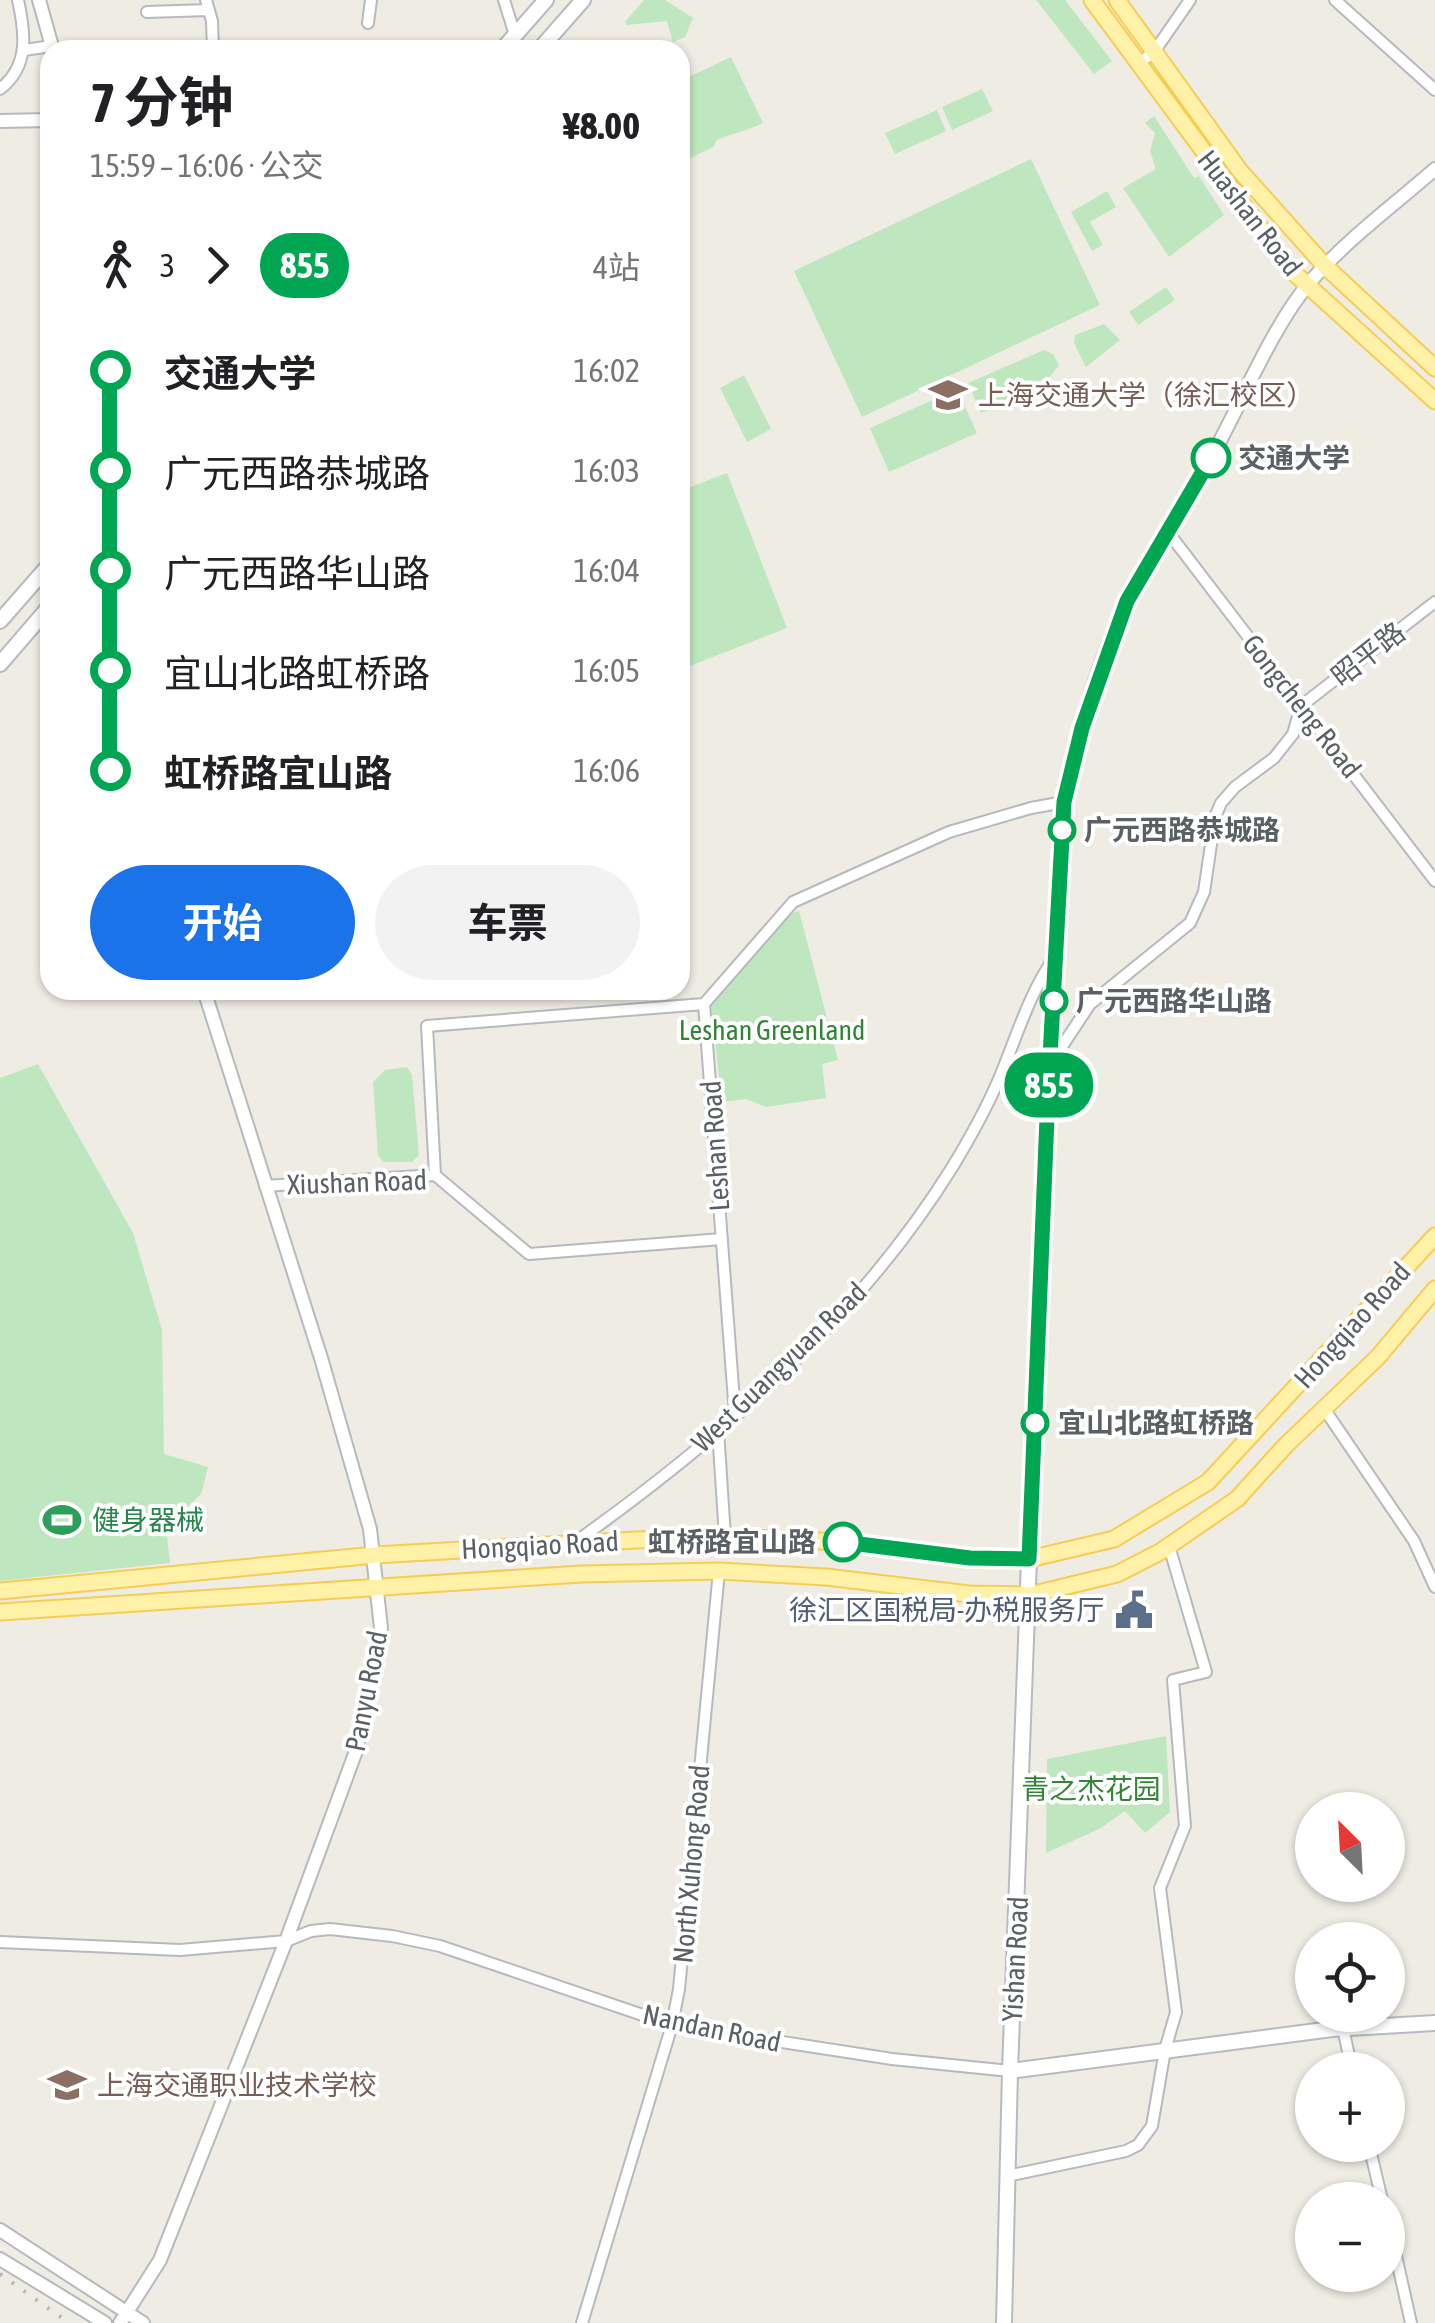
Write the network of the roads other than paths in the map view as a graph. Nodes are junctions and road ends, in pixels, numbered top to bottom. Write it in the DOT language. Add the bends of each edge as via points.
graph roads {
  1 [pos="18,0"];
  2 [pos="40,0"];
  3 [pos="371,0"];
  4 [pos="504,0"];
  5 [pos="546,0"];
  6 [pos="582,0"];
  7 [pos="1092,0"];
  8 [pos="1117,0"];
  9 [pos="1190,0"];
  10 [pos="1336,0"];
  11 [pos="207,5"];
  12 [pos="147,12"];
  13 [pos="368,23"];
  14 [pos="516,35"];
  15 [pos="51,40"];
  16 [pos="212,40"];
  17 [pos="511,40"];
  18 [pos="548,40"];
  19 [pos="40,49"];
  20 [pos="24,50"];
  21 [pos="1154,52"];
  22 [pos="1139,64"];
  23 [pos="0,89"];
  24 [pos="1435,90"];
  25 [pos="40,120"];
  26 [pos="0,121"];
  27 [pos="1435,169"];
  28 [pos="1324,266"];
  29 [pos="1307,285"];
  30 [pos="1435,368"];
  31 [pos="1435,401"];
  32 [pos="1168,532"];
  33 [pos="40,575"];
  34 [pos="1435,602"];
  35 [pos="40,618"];
  36 [pos="0,621"];
  37 [pos="0,664"];
  38 [pos="1302,706"];
  39 [pos="1064,802"];
  40 [pos="1435,881"];
  41 [pos="1058,953"];
  42 [pos="207,1000"];
  43 [pos="704,1004"];
  44 [pos="1050,1064"];
  45 [pos="435,1175"];
  46 [pos="265,1186"];
  47 [pos="1435,1236"];
  48 [pos="722,1240"];
  49 [pos="1435,1290"];
  50 [pos="1325,1410"];
  51 [pos="735,1414"];
  52 [pos="718,1430"];
  53 [pos="725,1537"];
  54 [pos="574,1544"];
  55 [pos="1169,1546"];
  56 [pos="375,1555"];
  57 [pos="1029,1559"];
  58 [pos="719,1571"];
  59 [pos="1435,1587"];
  60 [pos="379,1590"];
  61 [pos="0,1591"];
  62 [pos="1030,1595"];
  63 [pos="0,1612"];
  64 [pos="286,1941"];
  65 [pos="0,1942"];
  66 [pos="1435,2023"];
  67 [pos="672,2025"];
  68 [pos="1405,2025"];
  69 [pos="1310,2032"];
  70 [pos="1164,2050"];
  71 [pos="1010,2071"];
  72 [pos="1007,2176"];
  73 [pos="0,2230"];
  74 [pos="0,2259"];
  75 [pos="1404,2292"];
  76 [pos="124,2318"];
  77 [pos="105,2323"];
  78 [pos="143,2323"];
  79 [pos="582,2323"];
  80 [pos="1004,2323"];
  81 [pos="1411,2323"];
  1 -- 20 [label="street"];
  2 -- 15 [label="street"];
  3 -- 13 [label="street"];
  4 -- 14 [label="street"];
  5 -- 14 [label="main road"];
  6 -- 18 [label="main road"];
  7 -- 22 [label="main road, Huashan Road"];
  8 -- 21 [label="main road, Huashan Road"];
  9 -- 21 [label="street"];
  10 -- 24 [label="street"];
  11 -- 12 [label="street"];
  11 -- 16 [label="street"];
  14 -- 17 [label="main road"];
  19 -- 20 [label="street"];
  20 -- 23 [label="street"];
  21 -- 22 [label="street"];
  21 -- 28 [label="main road, Huashan Road" via="1240,170"];
  22 -- 29 [label="main road, Huashan Road"];
  25 -- 26 [label="street"];
  27 -- 28 [label="street"];
  28 -- 29 [label="street"];
  28 -- 30 [label="main road, Huashan Road"];
  29 -- 31 [label="main road, Huashan Road"];
  29 -- 32 [label="street"];
  32 -- 38 [label="street, Gongcheng Road"];
  32 -- 39 [label="street" via="1127,601"];
  33 -- 36 [label="main road"];
  34 -- 38 [label="street, 昭平路"];
  35 -- 37 [label="main road"];
  38 -- 40 [label="street, Gongcheng Road"];
  38 -- 44 [label="street" via="1293,734 1235,787 1215,816 1204,892 1190,923 1090,1004"];
  39 -- 41 [label="street"];
  39 -- 43 [label="street" via="949,832 793,902"];
  41 -- 44 [label="street"];
  41 -- 51 [label="street, West Guangyuan Road" via="1037,981 978,1123 923,1211 839,1315"];
  42 -- 46 [label="street, Panyu Road"];
  43 -- 45 [label="street" via="427,1026"];
  43 -- 48 [label="street, Leshan Road"];
  44 -- 57 [label="street"];
  45 -- 46 [label="street, Xiushan Road"];
  45 -- 48 [label="street, Xiushan Road" via="528,1254"];
  46 -- 56 [label="street, Panyu Road"];
  47 -- 57 [label="main road, Hongqiao Road" via="1208,1482 1114,1539"];
  48 -- 51 [label="street, Leshan Road"];
  49 -- 50 [label="main road, Hongqiao Road"];
  50 -- 55 [label="main road, Hongqiao Road" via="1237,1499"];
  50 -- 59 [label="street" via="1414,1541"];
  51 -- 52 [label="street, West Guangyuan Road"];
  52 -- 53 [label="street"];
  52 -- 54 [label="street, West Guangyuan Road"];
  53 -- 54 [label="main road, Hongqiao Road"];
  53 -- 57 [label="main road, Hongqiao Road"];
  54 -- 56 [label="main road, Hongqiao Road"];
  55 -- 62 [label="main road, Hongqiao Road" via="1117,1574"];
  55 -- 70 [label="street" via="1206,1672 1173,1680 1185,1826 1162,1878 1176,2000"];
  56 -- 60 [label="street, Panyu Road"];
  56 -- 61 [label="main road, Hongqiao Road"];
  57 -- 62 [label="main road, Yishan Road"];
  58 -- 60 [label="main road, Hongqiao Road"];
  58 -- 62 [label="main road, Hongqiao Road"];
  58 -- 67 [label="street, North Xuhong Road"];
  60 -- 63 [label="main road, Hongqiao Road"];
  60 -- 64 [label="street, Panyu Road" via="382,1628 356,1751"];
  62 -- 71 [label="main road, Yishan Road"];
  64 -- 65 [label="street, Nandan Road" via="180,1950"];
  64 -- 67 [label="street, Nandan Road" via="330,1929 406,1938"];
  64 -- 76 [label="street, Panyu Road" via="160,2260"];
  66 -- 68 [label="main road, Nandan Road"];
  67 -- 71 [label="street, Nandan Road"];
  67 -- 79 [label="street, North Xuhong Road"];
  69 -- 70 [label="main road, Nandan Road"];
  70 -- 71 [label="main road, Nandan Road"];
  70 -- 72 [label="street" via="1152,2126 1138,2145"];
  71 -- 72 [label="main road, Yishan Road"];
  72 -- 80 [label="main road, Yishan Road"];
  73 -- 76 [label="street"];
  74 -- 77 [label="street"];
  75 -- 81 [label="street"];
  76 -- 78 [label="street"];
}
